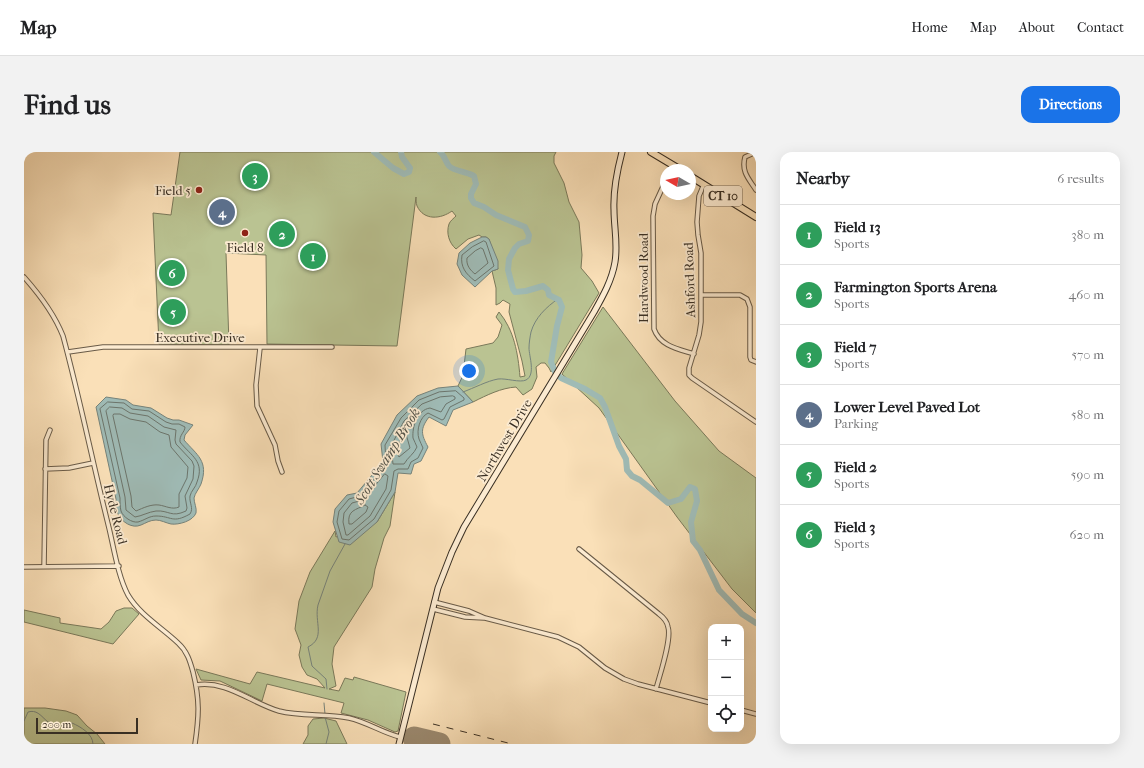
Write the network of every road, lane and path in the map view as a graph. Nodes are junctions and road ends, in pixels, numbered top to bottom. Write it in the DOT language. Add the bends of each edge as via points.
graph roads {
  1 [pos="622,152"];
  2 [pos="651,152"];
  3 [pos="756,152"];
  4 [pos="668,164"];
  5 [pos="696,179"];
  6 [pos="704,184"];
  7 [pos="756,190"];
  8 [pos="660,193"];
  9 [pos="756,217"];
  10 [pos="24,277"];
  11 [pos="701,295"];
  12 [pos="332,347"];
  13 [pos="260,348"];
  14 [pos="68,352"];
  15 [pos="694,354"];
  16 [pos="756,362"];
  17 [pos="756,422"];
  18 [pos="50,430"];
  19 [pos="93,463"];
  20 [pos="45,469"];
  21 [pos="282,472"];
  22 [pos="579,549"];
  23 [pos="119,566"];
  24 [pos="24,567"];
  25 [pos="44,567"];
  26 [pos="434,602"];
  27 [pos="433,609"];
  28 [pos="485,618"];
  29 [pos="196,685"];
  30 [pos="656,689"];
  31 [pos="708,702"];
  32 [pos="744,711"];
  33 [pos="756,714"];
  34 [pos="400,737"];
  35 [pos="195,744"];
  36 [pos="399,744"];
  1 -- 26 [label="main road, Northwest Drive" via="614,196 616,254 608,286 458,538"];
  2 -- 4 [label="highway"];
  3 -- 7 [label="street" via="745,158 743,166"];
  5 -- 6 [label="highway, CT 10"];
  6 -- 9 [label="highway, CT 10"];
  6 -- 11 [label="street, Ashford Road" via="699,196 697,222 701,253"];
  8 -- 15 [label="street, Hardwood Road" via="653,216 654,329 662,342"];
  10 -- 14 [label="street, Hyde Road" via="54,315"];
  11 -- 15 [label="street, Ashford Road" via="701,329"];
  11 -- 16 [label="street" via="740,295 747,300 750,307 750,357"];
  12 -- 13 [label="street, Executive Drive"];
  13 -- 14 [label="street, Executive Drive" via="103,347"];
  13 -- 21 [label="street" via="256,385 257,406 275,445"];
  14 -- 19 [label="street, Hyde Road"];
  15 -- 17 [label="street, Ashford Road" via="689,375"];
  18 -- 20 [label="street" via="46,440"];
  19 -- 20 [label="street"];
  19 -- 23 [label="street, Hyde Road"];
  20 -- 25 [label="street"];
  22 -- 30 [label="street" via="666,622 669,638"];
  23 -- 25 [label="street"];
  23 -- 29 [label="street, Hyde Road" via="124,585 133,602 186,651"];
  24 -- 25 [label="street"];
  26 -- 27 [label="main road, Northwest Drive"];
  26 -- 28 [label="street" via="469,610"];
  27 -- 28 [label="street" via="466,617"];
  27 -- 34 [label="main road, Northwest Drive"];
  28 -- 30 [label="street" via="565,640 579,647 617,676"];
  29 -- 34 [label="street" via="221,686 283,712 356,720"];
  29 -- 35 [label="street, Hyde Road" via="199,711"];
  30 -- 31 [label="street"];
  32 -- 33 [label="street"];
  34 -- 36 [label="main road, Northwest Drive"];
}
